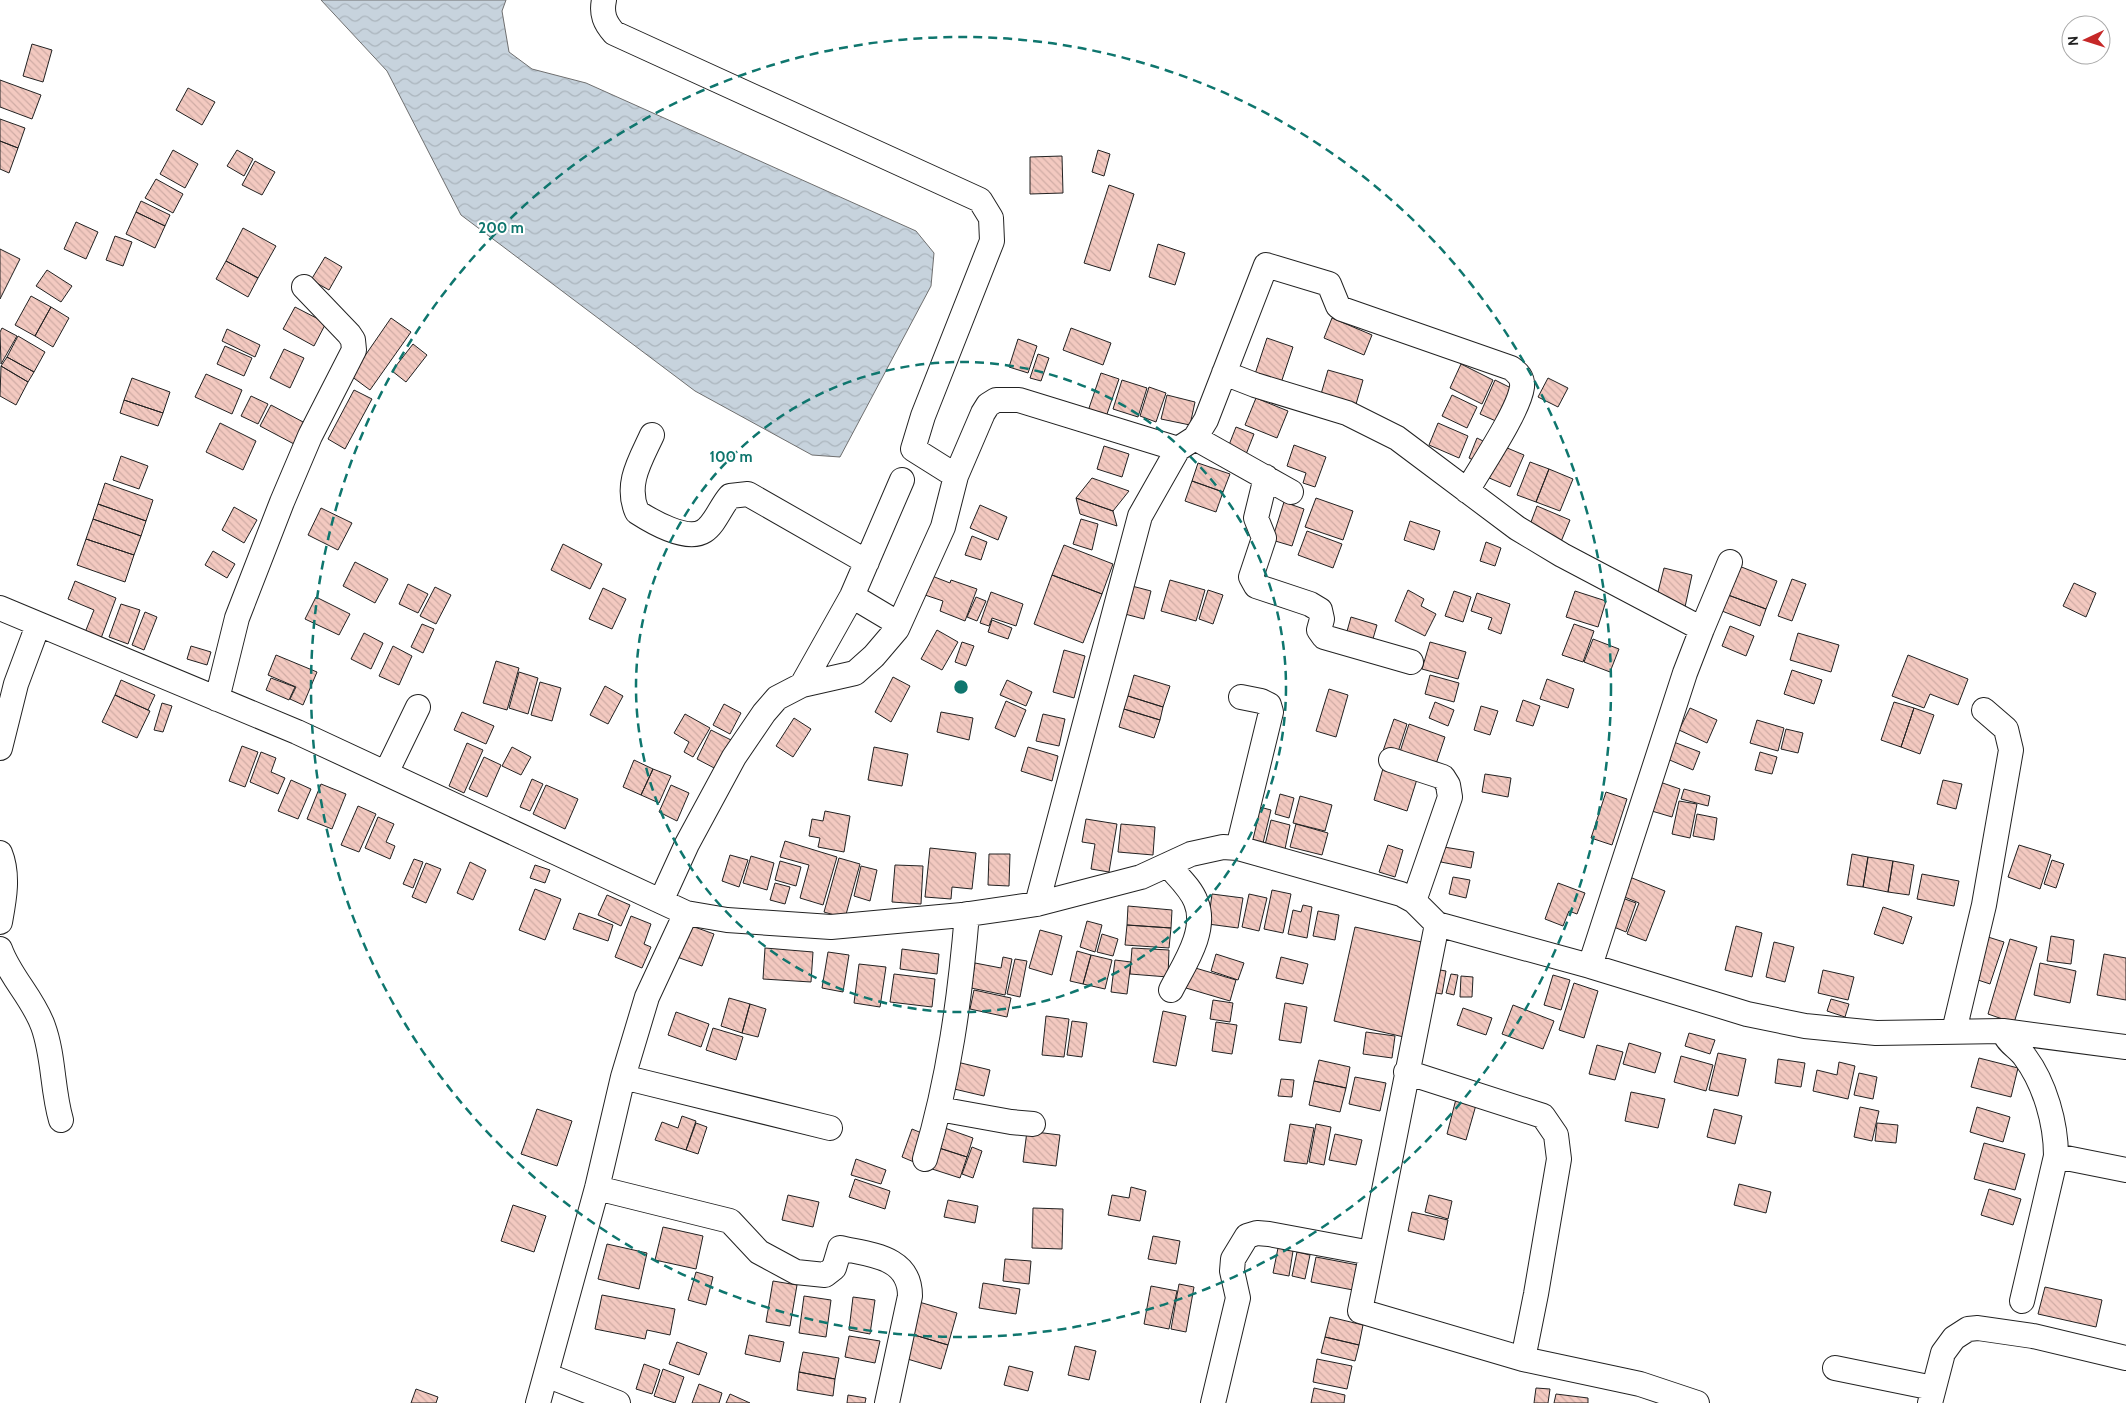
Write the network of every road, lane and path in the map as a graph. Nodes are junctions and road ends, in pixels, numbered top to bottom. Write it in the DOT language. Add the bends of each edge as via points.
graph roads {
  1 [pos="604,0"];
  2 [pos="304,287"];
  3 [pos="1224,374"];
  4 [pos="652,436"];
  5 [pos="1187,443"];
  6 [pos="956,476"];
  7 [pos="1266,477"];
  8 [pos="902,480"];
  9 [pos="1466,491"];
  10 [pos="1292,492"];
  11 [pos="867,562"];
  12 [pos="1730,562"];
  13 [pos="852,596"];
  14 [pos="0,608"];
  15 [pos="899,624"];
  16 [pos="38,625"];
  17 [pos="1702,629"];
  18 [pos="1411,662"];
  19 [pos="802,684"];
  20 [pos="1241,697"];
  21 [pos="217,699"];
  22 [pos="418,708"];
  23 [pos="1984,710"];
  24 [pos="0,748"];
  25 [pos="1391,760"];
  26 [pos="386,774"];
  27 [pos="1238,848"];
  28 [pos="0,853"];
  29 [pos="1168,865"];
  30 [pos="1414,900"];
  31 [pos="661,901"];
  32 [pos="1037,904"];
  33 [pos="686,912"];
  34 [pos="967,914"];
  35 [pos="0,922"];
  36 [pos="1437,924"];
  37 [pos="0,949"];
  38 [pos="1590,966"];
  39 [pos="1171,990"];
  40 [pos="1954,1031"];
  41 [pos="2002,1031"];
  42 [pos="2126,1047"];
  43 [pos="1406,1072"];
  44 [pos="623,1077"];
  45 [pos="939,1109"];
  46 [pos="61,1120"];
  47 [pos="1033,1124"];
  48 [pos="830,1128"];
  49 [pos="2056,1156"];
  50 [pos="925,1159"];
  51 [pos="2126,1170"];
  52 [pos="596,1188"];
  53 [pos="1371,1252"];
  54 [pos="2022,1301"];
  55 [pos="2126,1358"];
  56 [pos="1522,1359"];
  57 [pos="1836,1368"];
  58 [pos="546,1375"];
  59 [pos="1932,1396"];
  60 [pos="538,1403"];
  61 [pos="618,1403"];
  62 [pos="887,1403"];
  63 [pos="1213,1403"];
  64 [pos="1698,1403"];
  1 -- 6 [label="street" via="604,18 614,33 980,200 991,218 992,240 913,449"];
  2 -- 21 [label="street" via="349,334 354,350 310,436 275,520 237,618"];
  3 -- 5 [label="street" via="1213,405"];
  3 -- 9 [label="street" via="1347,413 1397,438"];
  3 -- 9 [label="street" via="1266,265 1329,284 1342,309 1511,368 1519,374 1520,395"];
  4 -- 11 [label="street" via="631,487 637,512 645,517 677,532 696,534 704,531 730,496 748,494"];
  5 -- 6 [label="street" via="1002,399 991,402 983,413"];
  5 -- 7 [label="street"];
  5 -- 32 [label="street" via="1140,516"];
  6 -- 15 [label="street" via="943,527"];
  7 -- 10 [label="street"];
  7 -- 18 [label="street" via="1256,518 1264,538 1251,577 1252,583 1320,610 1319,630 1324,636"];
  8 -- 11 [label="street"];
  9 -- 17 [label="street" via="1562,555"];
  11 -- 13 [label="street"];
  12 -- 17 [label="street"];
  13 -- 15 [label="street"];
  13 -- 19 [label="street"];
  14 -- 16 [label="street"];
  15 -- 19 [label="street" via="874,656 855,673"];
  16 -- 21 [label="street" via="110,652"];
  16 -- 24 [label="street" via="16,684"];
  17 -- 38 [label="street" via="1685,672"];
  19 -- 31 [label="street" via="777,698 734,757 687,844"];
  20 -- 27 [label="street" via="1269,705 1271,712"];
  21 -- 26 [label="street"];
  22 -- 26 [label="street"];
  23 -- 40 [label="street" via="2006,729 2011,750 1984,905"];
  25 -- 30 [label="street" via="1443,778 1450,797"];
  26 -- 31 [label="street"];
  27 -- 29 [label="street" via="1223,847 1191,854"];
  27 -- 30 [label="street"];
  28 -- 35 [label="street" via="5,873 5,898"];
  29 -- 32 [label="street" via="1141,877"];
  29 -- 39 [label="street" via="1196,902 1199,926"];
  30 -- 36 [label="street"];
  31 -- 33 [label="street"];
  32 -- 34 [label="street"];
  33 -- 34 [label="street" via="727,920 831,926"];
  33 -- 44 [label="street" via="647,997"];
  34 -- 45 [label="street" via="956,1023"];
  36 -- 38 [label="street"];
  36 -- 43 [label="street"];
  37 -- 46 [label="street" via="10,973 28,996 42,1024 50,1048 55,1099"];
  38 -- 40 [label="street" via="1747,1014 1805,1026 1876,1033"];
  40 -- 41 [label="street"];
  41 -- 42 [label="street"];
  41 -- 49 [label="street" via="2032,1066 2054,1129"];
  43 -- 53 [label="street"];
  43 -- 56 [label="street" via="1543,1116 1556,1135 1559,1159"];
  44 -- 48 [label="street"];
  44 -- 52 [label="street"];
  45 -- 47 [label="street"];
  45 -- 50 [label="street"];
  49 -- 51 [label="street"];
  49 -- 54 [label="street"];
  52 -- 58 [label="street"];
  52 -- 62 [label="street" via="730,1221 759,1252 796,1272 824,1275 834,1268 840,1248 896,1263 910,1284 910,1296"];
  53 -- 56 [label="street" via="1360,1311"];
  53 -- 63 [label="street" via="1269,1234 1247,1236 1233,1259 1232,1271 1238,1298"];
  55 -- 59 [label="street" via="2033,1336 1968,1329 1946,1348"];
  56 -- 64 [label="street" via="1640,1384"];
  57 -- 59 [label="street"];
  58 -- 60 [label="street"];
  58 -- 61 [label="street"];
}
